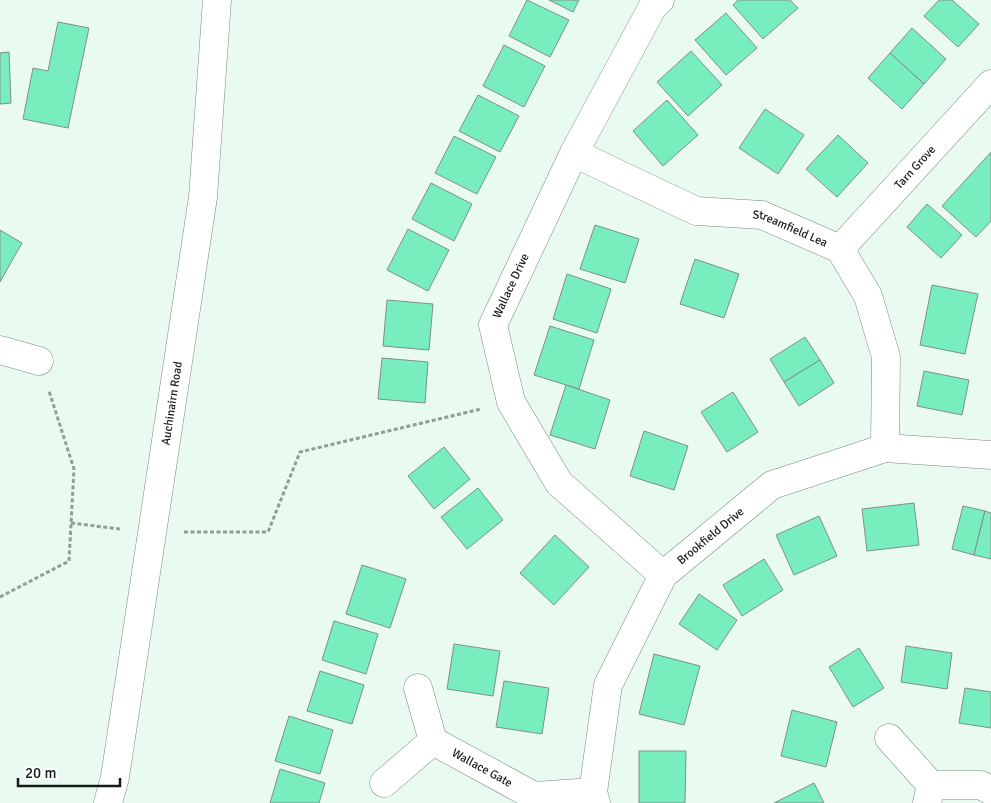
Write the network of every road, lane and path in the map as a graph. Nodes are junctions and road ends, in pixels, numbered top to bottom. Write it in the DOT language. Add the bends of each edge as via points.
graph roads {
  1 [pos="217,0"];
  2 [pos="660,0"];
  3 [pos="991,84"];
  4 [pos="574,153"];
  5 [pos="840,249"];
  6 [pos="0,350"];
  7 [pos="39,361"];
  8 [pos="511,402"];
  9 [pos="885,448"];
  10 [pos="991,455"];
  11 [pos="71,523"];
  12 [pos="152,532"];
  13 [pos="662,574"];
  14 [pos="0,597"];
  15 [pos="418,688"];
  16 [pos="889,738"];
  17 [pos="433,741"];
  18 [pos="384,783"];
  19 [pos="991,791"];
  20 [pos="929,794"];
  21 [pos="594,797"];
  22 [pos="108,803"];
  1 -- 12 [label="street, Auchinairn Road" via="203,197"];
  2 -- 4 [label="street, Wallace Drive" via="652,8"];
  3 -- 5 [label="street, Tarn Grove"];
  4 -- 5 [label="street, Streamfield Lea" via="696,210 762,214"];
  4 -- 8 [label="street, Wallace Drive" via="493,325"];
  5 -- 9 [label="street, Streamfield Lea" via="868,296 886,357"];
  6 -- 7 [label="street"];
  7 -- 11 [label="path" via="74,469"];
  8 -- 12 [label="path" via="300,452 268,532"];
  8 -- 13 [label="street, Wallace Drive" via="559,483"];
  9 -- 10 [label="street, Brookfield Drive"];
  9 -- 13 [label="street, Brookfield Drive" via="772,485"];
  11 -- 12 [label="path"];
  11 -- 14 [label="path" via="69,561"];
  12 -- 22 [label="street, Auchinairn Road" via="115,776"];
  13 -- 21 [label="street, Brookfield Drive" via="608,685"];
  15 -- 17 [label="street"];
  16 -- 20 [label="street"];
  17 -- 18 [label="street"];
  17 -- 21 [label="street, Wallace Gate" via="534,796"];
  19 -- 20 [label="street" via="981,786"];
}
